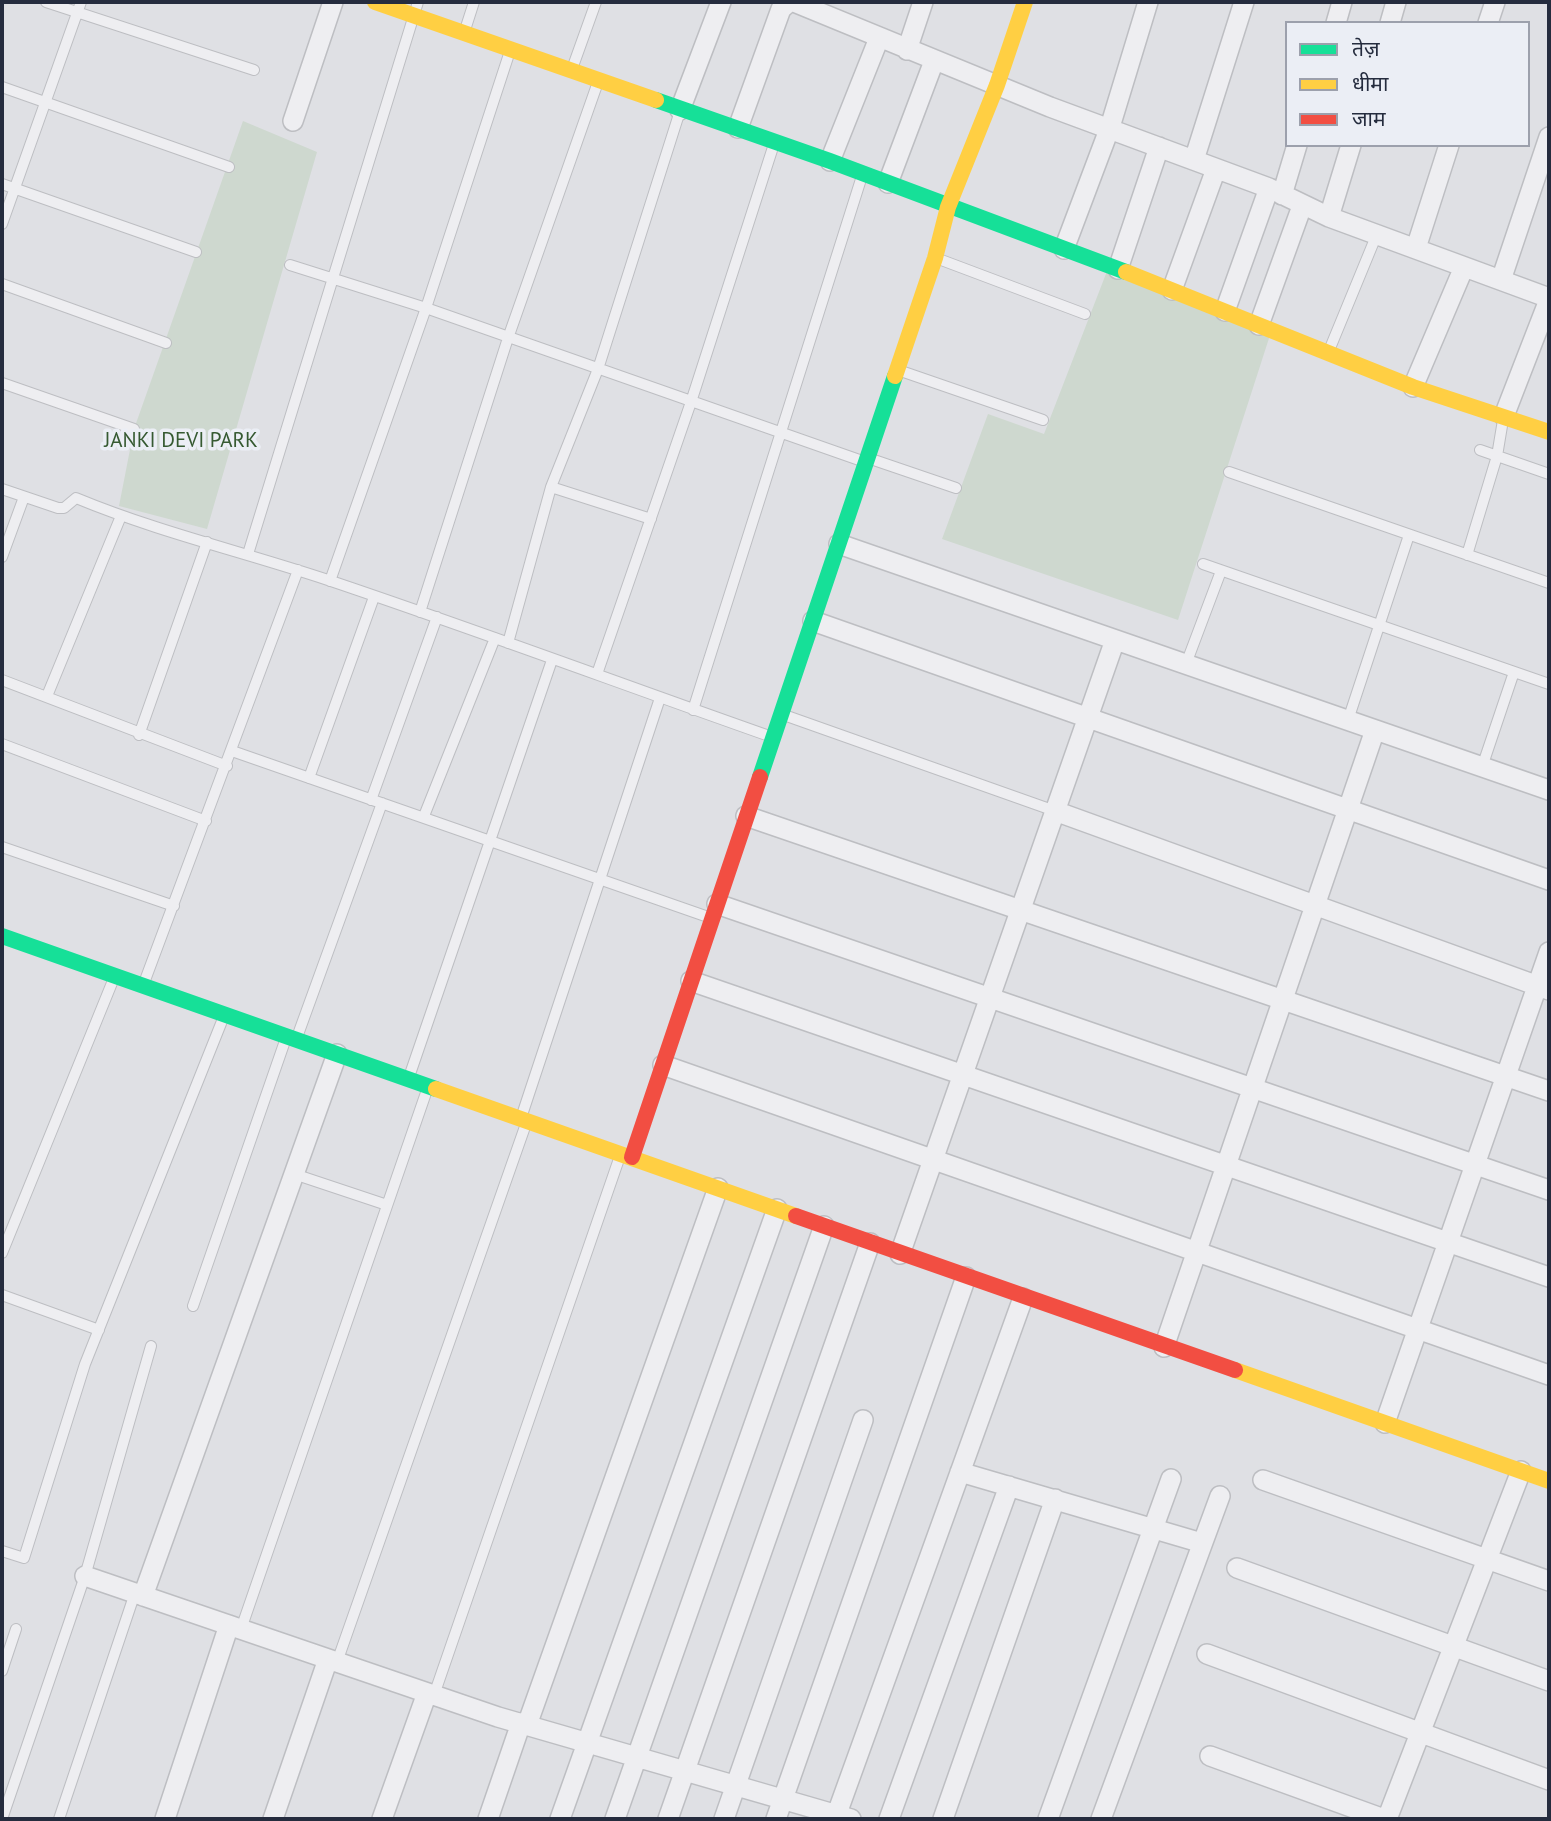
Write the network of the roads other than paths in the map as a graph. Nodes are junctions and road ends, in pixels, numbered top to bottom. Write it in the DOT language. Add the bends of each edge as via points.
graph roads {
  1 [pos="46,2"];
  2 [pos="332,2"];
  3 [pos="375,2"];
  4 [pos="474,2"];
  5 [pos="596,2"];
  6 [pos="721,2"];
  7 [pos="923,2"];
  8 [pos="1025,2"];
  9 [pos="1148,2"];
  10 [pos="1244,2"];
  11 [pos="1342,2"];
  12 [pos="1396,2"];
  13 [pos="1495,2"];
  14 [pos="79,6"];
  15 [pos="416,8"];
  16 [pos="824,8"];
  17 [pos="1337,21"];
  18 [pos="1391,21"];
  19 [pos="1489,21"];
  20 [pos="465,31"];
  21 [pos="879,38"];
  22 [pos="511,47"];
  23 [pos="907,50"];
  24 [pos="934,61"];
  25 [pos="572,69"];
  26 [pos="254,70"];
  27 [pos="599,79"];
  28 [pos="998,85"];
  29 [pos="2,87"];
  30 [pos="45,102"];
  31 [pos="680,110"];
  32 [pos="293,121"];
  33 [pos="1110,127"];
  34 [pos="738,128"];
  35 [pos="1549,137"];
  36 [pos="775,142"];
  37 [pos="1159,147"];
  38 [pos="1296,147"];
  39 [pos="1350,147"];
  40 [pos="1448,147"];
  41 [pos="1194,160"];
  42 [pos="830,161"];
  43 [pos="229,167"];
  44 [pos="1216,169"];
  45 [pos="863,174"];
  46 [pos="888,183"];
  47 [pos="2,184"];
  48 [pos="15,188"];
  49 [pos="1275,191"];
  50 [pos="1302,205"];
  51 [pos="948,207"];
  52 [pos="1329,217"];
  53 [pos="2,224"];
  54 [pos="1377,234"];
  55 [pos="1416,248"];
  56 [pos="1064,249"];
  57 [pos="196,252"];
  58 [pos="935,258"];
  59 [pos="290,265"];
  60 [pos="1464,267"];
  61 [pos="1118,269"];
  62 [pos="334,276"];
  63 [pos="1501,280"];
  64 [pos="2,284"];
  65 [pos="1172,290"];
  66 [pos="1549,299"];
  67 [pos="426,308"];
  68 [pos="1225,312"];
  69 [pos="1085,314"];
  70 [pos="1259,325"];
  71 [pos="508,338"];
  72 [pos="166,343"];
  73 [pos="1328,353"];
  74 [pos="598,369"];
  75 [pos="897,370"];
  76 [pos="2,383"];
  77 [pos="1413,387"];
  78 [pos="691,402"];
  79 [pos="1504,416"];
  80 [pos="1043,420"];
  81 [pos="134,429"];
  82 [pos="1549,432"];
  83 [pos="780,433"];
  84 [pos="1480,450"];
  85 [pos="1497,456"];
  86 [pos="867,460"];
  87 [pos="1229,472"];
  88 [pos="1549,474"];
  89 [pos="551,487"];
  90 [pos="956,488"];
  91 [pos="2,489"];
  92 [pos="24,497"];
  93 [pos="121,516"];
  94 [pos="651,519"];
  95 [pos="1409,535"];
  96 [pos="207,542"];
  97 [pos="839,544"];
  98 [pos="248,554"];
  99 [pos="1467,555"];
  100 [pos="2,557"];
  101 [pos="1203,564"];
  102 [pos="298,570"];
  103 [pos="1221,570"];
  104 [pos="330,581"];
  105 [pos="1549,583"];
  106 [pos="374,597"];
  107 [pos="420,612"];
  108 [pos="437,617"];
  109 [pos="813,621"];
  110 [pos="1380,625"];
  111 [pos="495,638"];
  112 [pos="1115,639"];
  113 [pos="508,643"];
  114 [pos="552,660"];
  115 [pos="1186,664"];
  116 [pos="1514,672"];
  117 [pos="597,674"];
  118 [pos="2,680"];
  119 [pos="1549,684"];
  120 [pos="47,696"];
  121 [pos="660,698"];
  122 [pos="693,710"];
  123 [pos="780,714"];
  124 [pos="1087,718"];
  125 [pos="1348,720"];
  126 [pos="1376,730"];
  127 [pos="139,735"];
  128 [pos="772,737"];
  129 [pos="2,744"];
  130 [pos="232,751"];
  131 [pos="226,766"];
  132 [pos="1482,767"];
  133 [pos="309,778"];
  134 [pos="1549,790"];
  135 [pos="371,800"];
  136 [pos="382,803"];
  137 [pos="1349,810"];
  138 [pos="1055,811"];
  139 [pos="424,816"];
  140 [pos="746,816"];
  141 [pos="206,821"];
  142 [pos="491,841"];
  143 [pos="2,846"];
  144 [pos="601,880"];
  145 [pos="1549,880"];
  146 [pos="174,906"];
  147 [pos="1316,907"];
  148 [pos="1020,909"];
  149 [pos="715,911"];
  150 [pos="3,938"];
  151 [pos="1549,952"];
  152 [pos="115,977"];
  153 [pos="691,981"];
  154 [pos="143,987"];
  155 [pos="1543,988"];
  156 [pos="989,997"];
  157 [pos="1284,1000"];
  158 [pos="224,1015"];
  159 [pos="291,1039"];
  160 [pos="337,1055"];
  161 [pos="663,1065"];
  162 [pos="962,1075"];
  163 [pos="1506,1076"];
  164 [pos="409,1079"];
  165 [pos="428,1086"];
  166 [pos="1253,1088"];
  167 [pos="1549,1091"];
  168 [pos="524,1119"];
  169 [pos="626,1155"];
  170 [pos="933,1159"];
  171 [pos="1475,1164"];
  172 [pos="1227,1166"];
  173 [pos="294,1174"];
  174 [pos="718,1188"];
  175 [pos="1549,1190"];
  176 [pos="387,1205"];
  177 [pos="777,1209"];
  178 [pos="824,1226"];
  179 [pos="1448,1242"];
  180 [pos="870,1243"];
  181 [pos="1197,1252"];
  182 [pos="2,1253"];
  183 [pos="900,1254"];
  184 [pos="966,1277"];
  185 [pos="1549,1278"];
  186 [pos="2,1295"];
  187 [pos="1023,1298"];
  188 [pos="193,1306"];
  189 [pos="1418,1329"];
  190 [pos="99,1330"];
  191 [pos="151,1346"];
  192 [pos="1164,1347"];
  193 [pos="1549,1375"];
  194 [pos="863,1420"];
  195 [pos="1385,1423"];
  196 [pos="1521,1471"];
  197 [pos="960,1472"];
  198 [pos="1171,1479"];
  199 [pos="1263,1480"];
  200 [pos="1549,1481"];
  201 [pos="1009,1486"];
  202 [pos="1220,1496"];
  203 [pos="1055,1499"];
  204 [pos="1154,1527"];
  205 [pos="1202,1543"];
  206 [pos="2,1551"];
  207 [pos="1487,1558"];
  208 [pos="1237,1569"];
  209 [pos="85,1576"];
  210 [pos="1549,1581"];
  211 [pos="139,1594"];
  212 [pos="235,1627"];
  213 [pos="16,1629"];
  214 [pos="1454,1646"];
  215 [pos="1207,1654"];
  216 [pos="332,1660"];
  217 [pos="2,1671"];
  218 [pos="1549,1681"];
  219 [pos="431,1694"];
  220 [pos="524,1724"];
  221 [pos="1420,1734"];
  222 [pos="587,1742"];
  223 [pos="1210,1756"];
  224 [pos="636,1757"];
  225 [pos="685,1771"];
  226 [pos="1549,1780"];
  227 [pos="736,1786"];
  228 [pos="783,1800"];
  229 [pos="841,1818"];
  230 [pos="2,1819"];
  231 [pos="59,1819"];
  232 [pos="165,1819"];
  233 [pos="273,1819"];
  234 [pos="382,1819"];
  235 [pos="488,1819"];
  236 [pos="560,1819"];
  237 [pos="615,1819"];
  238 [pos="668,1819"];
  239 [pos="724,1819"];
  240 [pos="776,1819"];
  241 [pos="889,1819"];
  242 [pos="943,1819"];
  243 [pos="1048,1819"];
  244 [pos="1101,1819"];
  245 [pos="1386,1819"];
  1 -- 14 [label="lane"];
  2 -- 32 [label="street"];
  3 -- 15 [label="street"];
  4 -- 20 [label="lane"];
  5 -- 25 [label="lane"];
  6 -- 31 [label="street"];
  7 -- 23 [label="street"];
  8 -- 28 [label="street"];
  9 -- 33 [label="street"];
  10 -- 41 [label="street"];
  11 -- 17 [label="street"];
  12 -- 18 [label="street"];
  13 -- 19 [label="street"];
  14 -- 26 [label="lane"];
  14 -- 30 [label="lane"];
  15 -- 20 [label="street"];
  15 -- 62 [label="lane"];
  16 -- 21 [label="street"];
  16 -- 34 [label="street" via="789,2 781,9"];
  20 -- 22 [label="street"];
  21 -- 23 [label="street"];
  21 -- 42 [label="street"];
  22 -- 25 [label="street"];
  22 -- 67 [label="lane"];
  23 -- 24 [label="street"];
  24 -- 28 [label="street"];
  24 -- 46 [label="street"];
  25 -- 27 [label="street"];
  27 -- 31 [label="street"];
  27 -- 71 [label="lane"];
  28 -- 33 [label="street"];
  28 -- 51 [label="street"];
  29 -- 30 [label="lane"];
  30 -- 43 [label="lane"];
  30 -- 48 [label="lane"];
  31 -- 34 [label="street"];
  31 -- 74 [label="lane"];
  33 -- 37 [label="street"];
  33 -- 56 [label="street"];
  34 -- 36 [label="street"];
  35 -- 63 [label="street"];
  36 -- 42 [label="street"];
  36 -- 78 [label="lane"];
  37 -- 41 [label="street"];
  37 -- 61 [label="street"];
  38 -- 49 [label="street"];
  39 -- 52 [label="street"];
  40 -- 55 [label="street"];
  41 -- 44 [label="street"];
  42 -- 45 [label="street"];
  44 -- 49 [label="street"];
  44 -- 65 [label="street"];
  45 -- 46 [label="street"];
  45 -- 83 [label="lane"];
  46 -- 51 [label="street"];
  47 -- 48 [label="lane"];
  48 -- 53 [label="lane"];
  48 -- 57 [label="lane"];
  49 -- 50 [label="street"];
  49 -- 68 [label="street"];
  50 -- 52 [label="street"];
  50 -- 70 [label="street"];
  51 -- 56 [label="street"];
  51 -- 58 [label="street"];
  52 -- 54 [label="street"];
  54 -- 55 [label="street"];
  54 -- 73 [label="lane"];
  55 -- 60 [label="street"];
  56 -- 61 [label="street"];
  58 -- 69 [label="lane"];
  58 -- 75 [label="street"];
  59 -- 62 [label="lane"];
  60 -- 63 [label="street"];
  60 -- 77 [label="street"];
  61 -- 65 [label="street"];
  62 -- 67 [label="lane"];
  62 -- 98 [label="lane"];
  63 -- 66 [label="street"];
  64 -- 72 [label="lane"];
  65 -- 68 [label="street"];
  66 -- 79 [label="street"];
  67 -- 71 [label="lane"];
  67 -- 104 [label="lane"];
  68 -- 70 [label="street"];
  70 -- 73 [label="street"];
  71 -- 74 [label="lane"];
  71 -- 107 [label="lane"];
  73 -- 77 [label="street"];
  74 -- 78 [label="lane"];
  74 -- 89 [label="lane"];
  75 -- 80 [label="lane"];
  75 -- 86 [label="street"];
  76 -- 81 [label="lane"];
  77 -- 79 [label="street"];
  78 -- 83 [label="lane"];
  78 -- 94 [label="lane"];
  79 -- 82 [label="street"];
  79 -- 85 [label="lane"];
  83 -- 86 [label="lane"];
  83 -- 122 [label="lane"];
  84 -- 85 [label="lane"];
  85 -- 88 [label="lane"];
  85 -- 99 [label="lane"];
  86 -- 90 [label="lane"];
  86 -- 97 [label="street"];
  87 -- 95 [label="lane"];
  89 -- 94 [label="lane"];
  89 -- 113 [label="lane"];
  91 -- 92 [label="lane"];
  92 -- 93 [label="lane" via="58,508 76,498"];
  92 -- 100 [label="lane"];
  93 -- 96 [label="lane"];
  93 -- 120 [label="lane"];
  94 -- 117 [label="lane"];
  95 -- 99 [label="lane"];
  95 -- 110 [label="lane"];
  96 -- 98 [label="lane"];
  96 -- 127 [label="lane"];
  97 -- 109 [label="street"];
  97 -- 112 [label="street"];
  98 -- 102 [label="lane"];
  99 -- 105 [label="lane"];
  101 -- 103 [label="lane"];
  102 -- 104 [label="lane"];
  102 -- 130 [label="lane"];
  103 -- 110 [label="lane"];
  103 -- 115 [label="lane"];
  104 -- 106 [label="lane"];
  106 -- 107 [label="lane"];
  106 -- 133 [label="lane"];
  107 -- 108 [label="lane"];
  108 -- 111 [label="lane"];
  108 -- 135 [label="lane"];
  109 -- 123 [label="street"];
  109 -- 124 [label="street"];
  110 -- 116 [label="lane"];
  110 -- 125 [label="lane"];
  111 -- 113 [label="lane"];
  111 -- 139 [label="lane"];
  112 -- 115 [label="street"];
  112 -- 124 [label="street"];
  113 -- 114 [label="lane"];
  114 -- 117 [label="lane"];
  114 -- 142 [label="lane"];
  115 -- 125 [label="street"];
  116 -- 119 [label="lane"];
  116 -- 132 [label="lane"];
  117 -- 121 [label="lane"];
  118 -- 120 [label="lane"];
  120 -- 127 [label="lane"];
  121 -- 122 [label="lane"];
  121 -- 144 [label="lane"];
  122 -- 128 [label="lane"];
  123 -- 128 [label="street"];
  123 -- 138 [label="lane"];
  124 -- 137 [label="street"];
  124 -- 138 [label="street"];
  125 -- 126 [label="street"];
  126 -- 132 [label="street"];
  126 -- 137 [label="street"];
  127 -- 131 [label="lane"];
  128 -- 140 [label="street"];
  129 -- 141 [label="lane"];
  130 -- 131 [label="lane"];
  130 -- 133 [label="lane"];
  131 -- 141 [label="lane"];
  132 -- 134 [label="street"];
  133 -- 135 [label="lane"];
  135 -- 136 [label="lane"];
  136 -- 139 [label="lane"];
  136 -- 159 [label="lane"];
  137 -- 145 [label="street"];
  137 -- 147 [label="street"];
  138 -- 147 [label="street"];
  138 -- 148 [label="street"];
  139 -- 142 [label="lane"];
  140 -- 148 [label="street"];
  140 -- 149 [label="street"];
  141 -- 146 [label="lane"];
  142 -- 144 [label="lane"];
  142 -- 164 [label="lane"];
  143 -- 146 [label="lane"];
  144 -- 149 [label="lane"];
  144 -- 168 [label="lane"];
  146 -- 154 [label="lane"];
  147 -- 155 [label="street"];
  147 -- 157 [label="street"];
  148 -- 156 [label="street"];
  148 -- 157 [label="street"];
  149 -- 153 [label="street"];
  149 -- 156 [label="street"];
  150 -- 152 [label="street"];
  151 -- 155 [label="street"];
  152 -- 154 [label="street"];
  152 -- 182 [label="lane"];
  153 -- 161 [label="street"];
  153 -- 162 [label="street"];
  154 -- 158 [label="street"];
  155 -- 163 [label="street"];
  156 -- 162 [label="street"];
  156 -- 166 [label="street"];
  157 -- 163 [label="street"];
  157 -- 166 [label="street"];
  158 -- 159 [label="street"];
  158 -- 190 [label="lane"];
  159 -- 160 [label="street"];
  159 -- 188 [label="lane"];
  160 -- 164 [label="street"];
  160 -- 173 [label="street"];
  161 -- 169 [label="street"];
  161 -- 170 [label="street"];
  162 -- 170 [label="street"];
  162 -- 172 [label="street"];
  163 -- 167 [label="street"];
  163 -- 171 [label="street"];
  164 -- 165 [label="street"];
  165 -- 168 [label="street"];
  165 -- 176 [label="lane"];
  166 -- 171 [label="street"];
  166 -- 172 [label="street"];
  168 -- 169 [label="street"];
  168 -- 216 [label="lane"];
  169 -- 174 [label="street"];
  169 -- 219 [label="lane"];
  170 -- 181 [label="street"];
  170 -- 183 [label="street"];
  171 -- 175 [label="street"];
  171 -- 179 [label="street"];
  172 -- 179 [label="street"];
  172 -- 181 [label="street"];
  173 -- 176 [label="lane"];
  173 -- 211 [label="street"];
  174 -- 177 [label="street"];
  174 -- 220 [label="street"];
  176 -- 212 [label="lane"];
  177 -- 178 [label="street"];
  177 -- 222 [label="street"];
  178 -- 180 [label="street"];
  178 -- 224 [label="street"];
  179 -- 185 [label="street"];
  179 -- 189 [label="street"];
  180 -- 183 [label="street"];
  180 -- 225 [label="street"];
  181 -- 189 [label="street"];
  181 -- 192 [label="street"];
  183 -- 184 [label="street"];
  184 -- 187 [label="street"];
  184 -- 228 [label="street"];
  186 -- 190 [label="lane"];
  187 -- 192 [label="street"];
  187 -- 197 [label="street"];
  189 -- 193 [label="street"];
  189 -- 195 [label="street"];
  190 -- 206 [label="lane" via="24,1558"];
  191 -- 209 [label="lane"];
  192 -- 195 [label="street"];
  194 -- 227 [label="street"];
  195 -- 196 [label="street"];
  196 -- 200 [label="street"];
  196 -- 207 [label="street"];
  197 -- 201 [label="street"];
  197 -- 229 [label="street"];
  198 -- 204 [label="street"];
  199 -- 207 [label="street"];
  201 -- 203 [label="street"];
  201 -- 241 [label="street"];
  202 -- 205 [label="street"];
  203 -- 204 [label="street"];
  203 -- 242 [label="street"];
  204 -- 205 [label="street"];
  204 -- 243 [label="street"];
  205 -- 244 [label="street"];
  207 -- 210 [label="street"];
  207 -- 214 [label="street"];
  208 -- 214 [label="street"];
  209 -- 211 [label="street"];
  209 -- 230 [label="lane"];
  211 -- 212 [label="street"];
  211 -- 231 [label="lane"];
  212 -- 216 [label="street"];
  212 -- 232 [label="street"];
  213 -- 217 [label="lane"];
  214 -- 218 [label="street"];
  214 -- 221 [label="street"];
  215 -- 221 [label="street"];
  216 -- 219 [label="street"];
  216 -- 233 [label="street"];
  219 -- 220 [label="street"];
  219 -- 234 [label="street"];
  220 -- 222 [label="street"];
  220 -- 235 [label="street"];
  221 -- 226 [label="street"];
  221 -- 245 [label="street"];
  222 -- 224 [label="street"];
  222 -- 236 [label="street"];
  223 -- 245 [label="street"];
  224 -- 225 [label="street"];
  224 -- 237 [label="street"];
  225 -- 227 [label="street"];
  225 -- 238 [label="street"];
  227 -- 228 [label="street"];
  227 -- 239 [label="street"];
  228 -- 229 [label="street"];
  228 -- 240 [label="street"];
}
